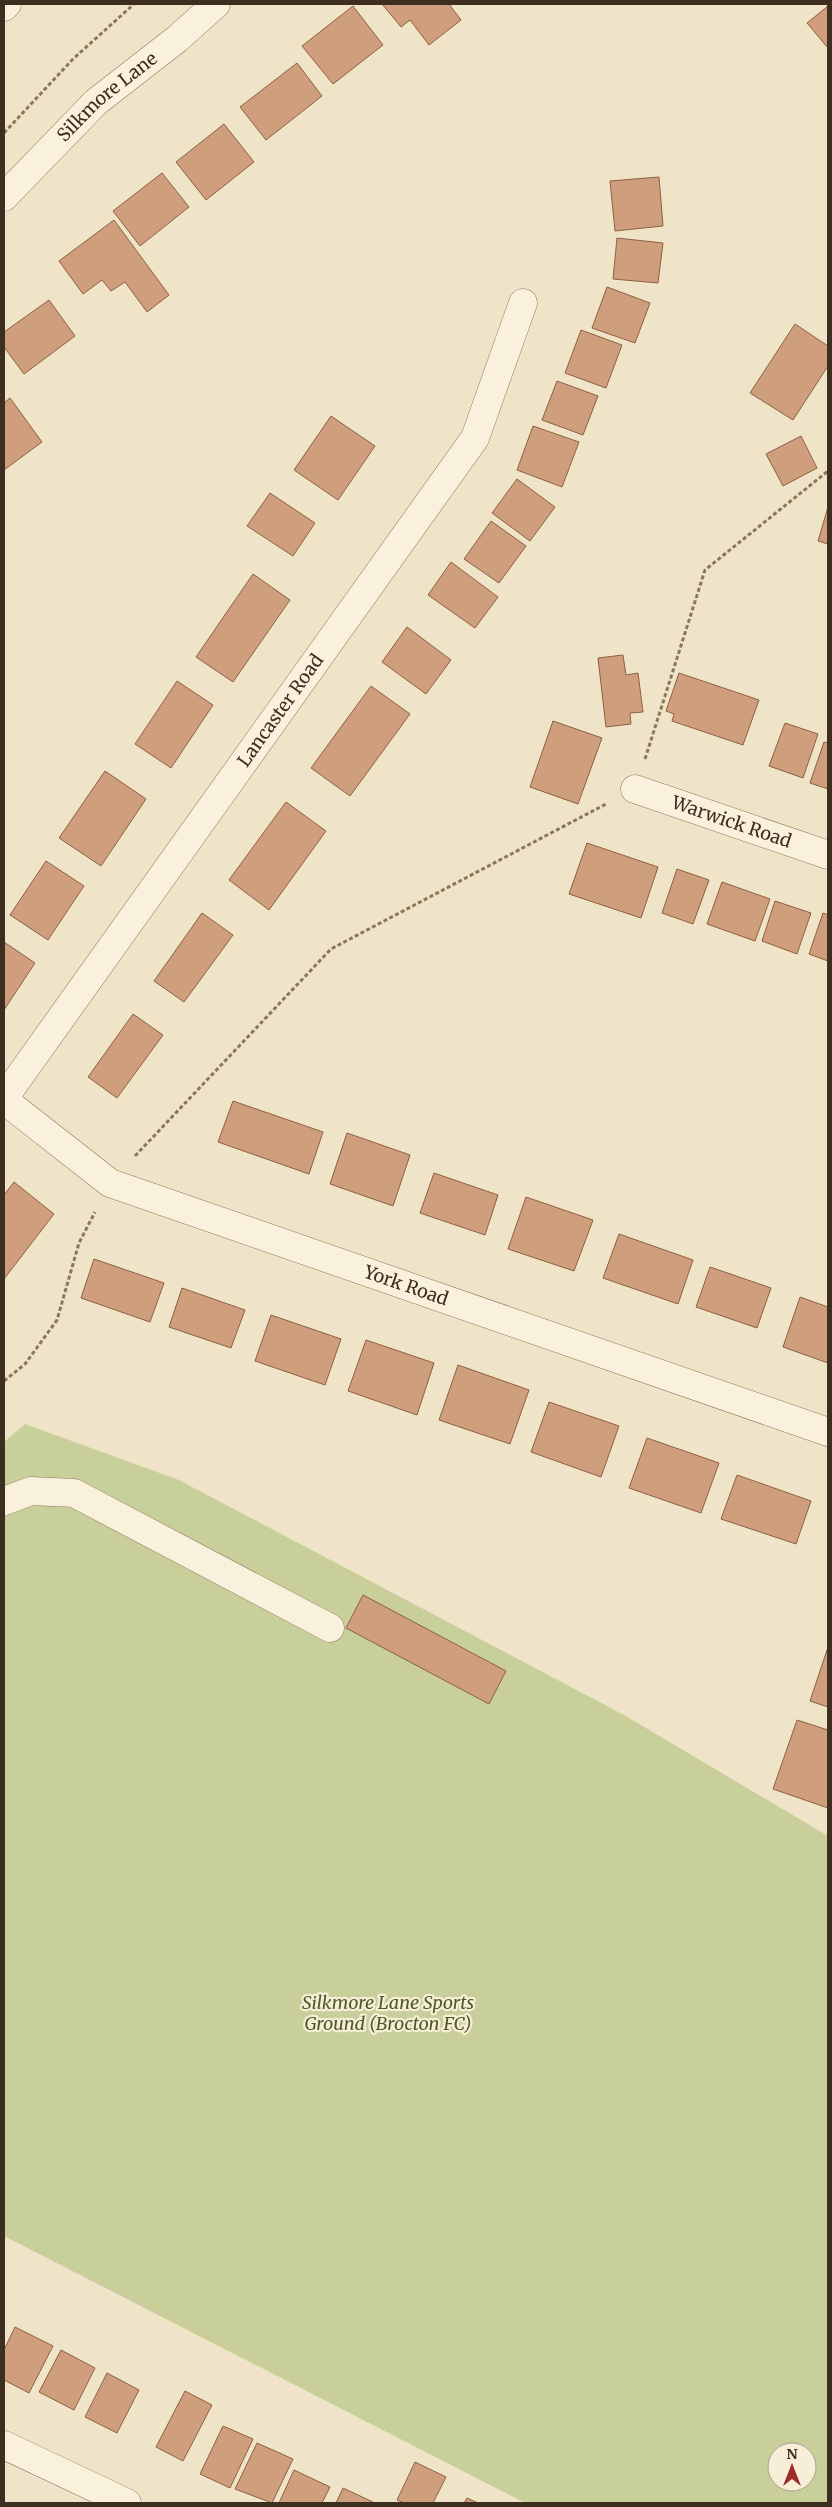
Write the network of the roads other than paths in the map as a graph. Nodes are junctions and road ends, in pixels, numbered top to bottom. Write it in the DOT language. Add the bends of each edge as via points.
graph roads {
  1 [pos="7,4"];
  2 [pos="216,4"];
  3 [pos="4,8"];
  4 [pos="4,197"];
  5 [pos="523,303"];
  6 [pos="635,789"];
  7 [pos="828,855"];
  8 [pos="4,1099"];
  9 [pos="828,1432"];
  10 [pos="4,1501"];
  11 [pos="330,1628"];
  12 [pos="4,2446"];
  13 [pos="94,2496"];
  14 [pos="127,2503"];
  1 -- 3 [label="street"];
  2 -- 4 [label="street, Silkmore Lane" via="96,102"];
  5 -- 8 [label="street, Lancaster Road" via="475,438"];
  6 -- 7 [label="street, Warwick Road"];
  8 -- 9 [label="street, York Road" via="110,1183"];
  10 -- 11 [label="street" via="31,1491 74,1494"];
  12 -- 13 [label="street"];
  13 -- 14 [label="street"];
}
